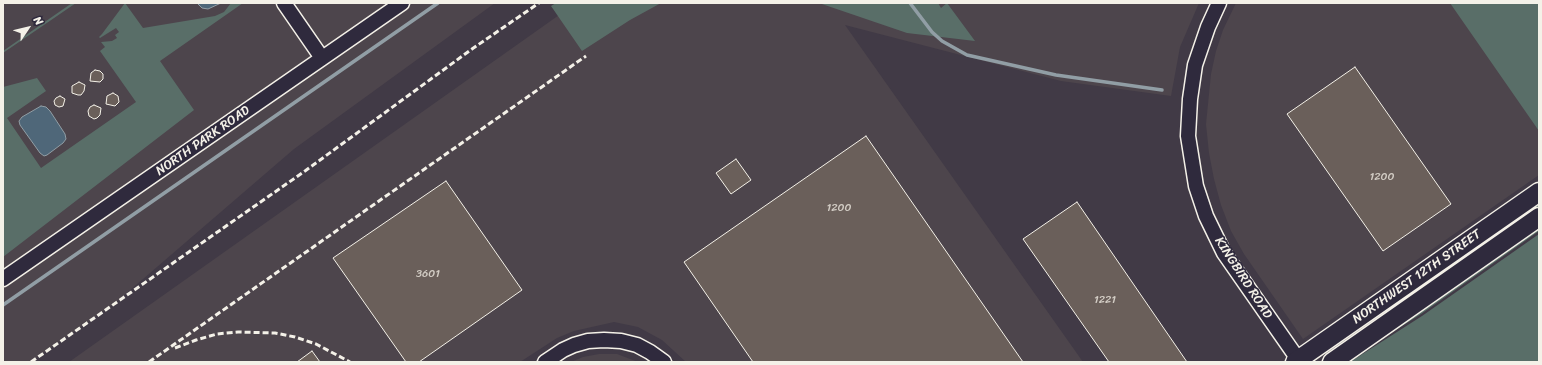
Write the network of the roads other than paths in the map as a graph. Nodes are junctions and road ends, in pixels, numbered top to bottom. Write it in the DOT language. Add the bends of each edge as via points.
graph roads {
  1 [pos="284,3"];
  2 [pos="402,3"];
  3 [pos="1219,3"];
  4 [pos="322,58"];
  5 [pos="1539,192"];
  6 [pos="1539,217"];
  7 [pos="3,278"];
  8 [pos="1298,361"];
  9 [pos="545,362"];
  10 [pos="664,362"];
  11 [pos="1332,362"];
  1 -- 4 [label="street"];
  2 -- 4 [label="street, NORTH PARK ROAD"];
  3 -- 8 [label="street, KINGBIRD ROAD" via="1196,59 1191,92 1188,136 1196,186 1206,216 1224,253"];
  4 -- 7 [label="street, NORTH PARK ROAD"];
  5 -- 8 [label="main road, NORTHWEST 12TH STREET"];
  6 -- 11 [label="main road, NORTHWEST 12TH STREET"];
  9 -- 10 [label="street" via="567,348 588,342 612,340 637,346"];
}
